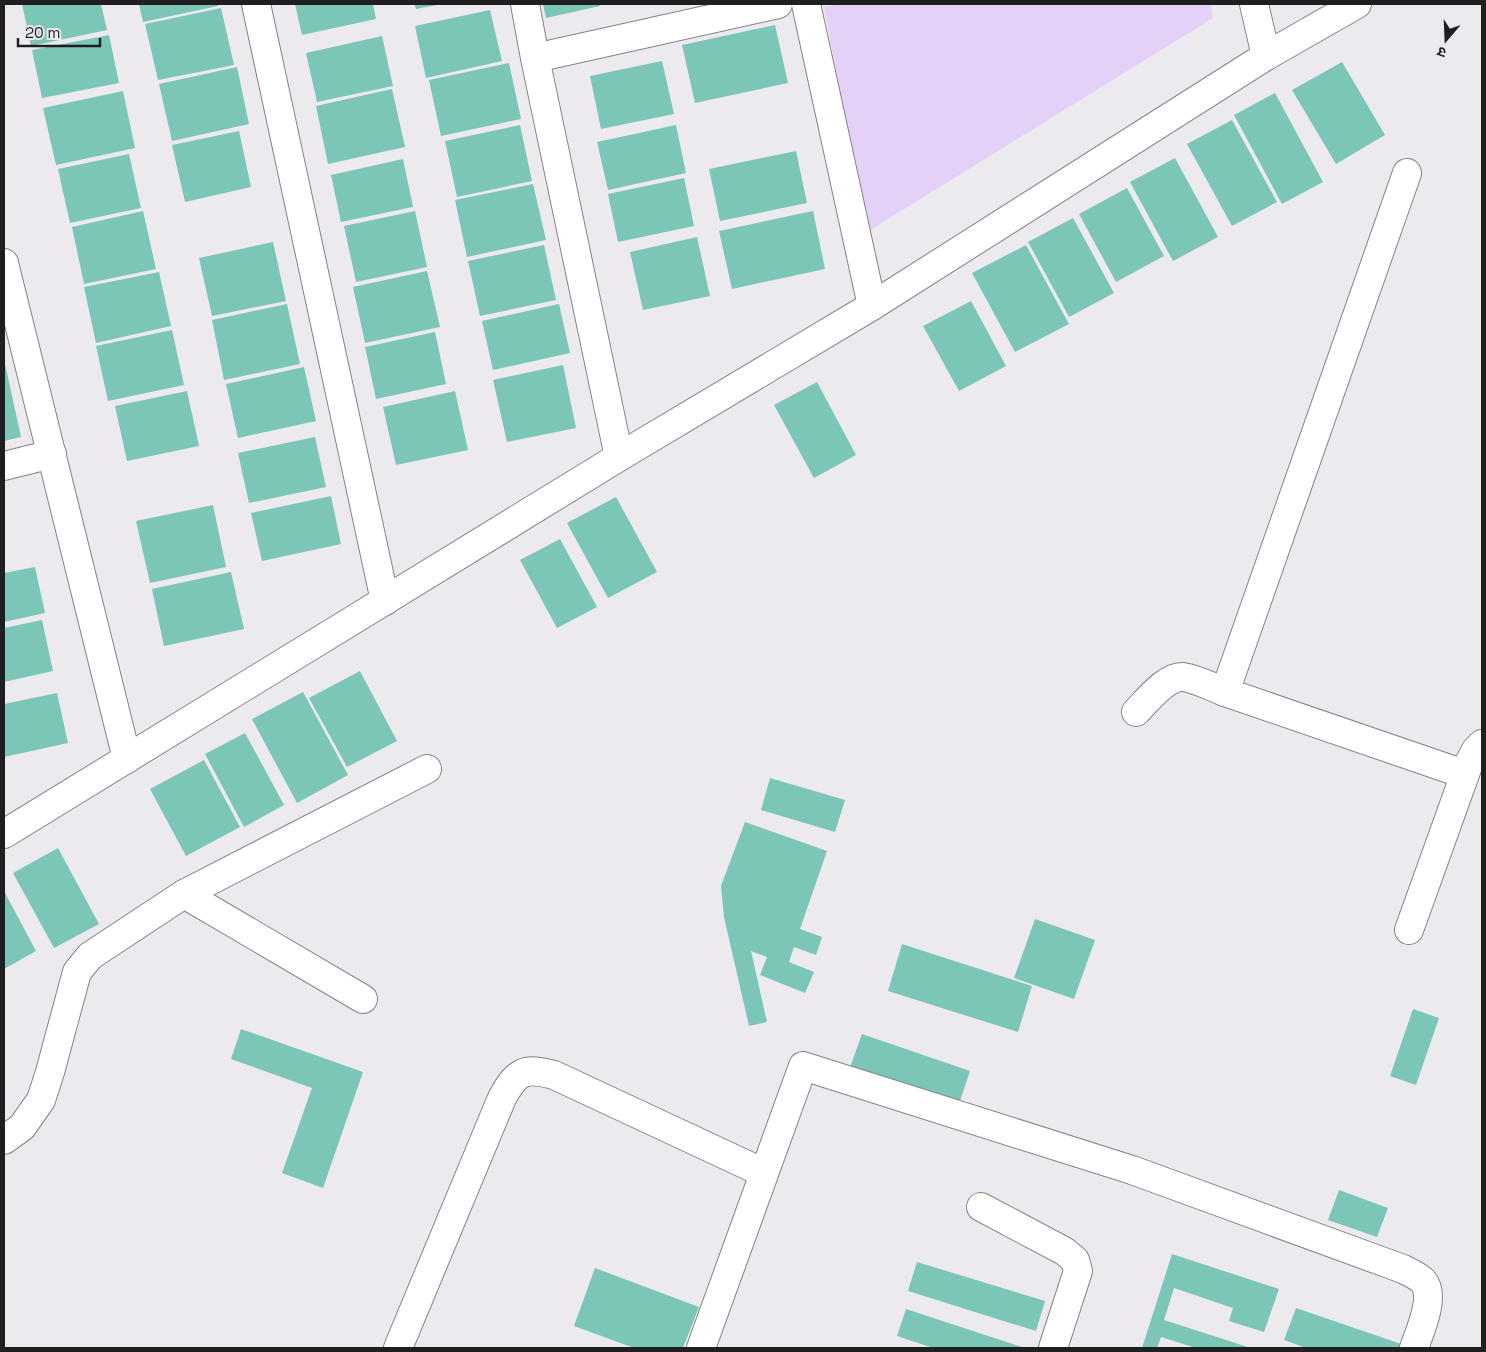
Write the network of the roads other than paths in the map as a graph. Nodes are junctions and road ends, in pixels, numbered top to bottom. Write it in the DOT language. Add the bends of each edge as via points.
graph roads {
  1 [pos="256,4"];
  2 [pos="525,4"];
  3 [pos="778,4"];
  4 [pos="806,4"];
  5 [pos="1254,4"];
  6 [pos="1357,4"];
  7 [pos="1266,56"];
  8 [pos="535,58"];
  9 [pos="1407,173"];
  10 [pos="4,263"];
  11 [pos="872,306"];
  12 [pos="52,454"];
  13 [pos="619,457"];
  14 [pos="4,466"];
  15 [pos="385,601"];
  16 [pos="1225,692"];
  17 [pos="1136,712"];
  18 [pos="1482,744"];
  19 [pos="127,759"];
  20 [pos="426,769"];
  21 [pos="1464,774"];
  22 [pos="4,834"];
  23 [pos="184,894"];
  24 [pos="1409,930"];
  25 [pos="362,999"];
  26 [pos="4,1140"];
  27 [pos="764,1173"];
  28 [pos="981,1207"];
  29 [pos="398,1348"];
  30 [pos="701,1348"];
  31 [pos="1053,1348"];
  32 [pos="1414,1348"];
  1 -- 15 [label="street"];
  2 -- 8 [label="street"];
  3 -- 8 [label="street"];
  4 -- 11 [label="street"];
  5 -- 7 [label="street"];
  6 -- 7 [label="street"];
  7 -- 11 [label="street"];
  8 -- 13 [label="street"];
  9 -- 16 [label="street"];
  10 -- 12 [label="street"];
  11 -- 13 [label="street"];
  12 -- 14 [label="street"];
  12 -- 19 [label="street"];
  13 -- 15 [label="street"];
  15 -- 19 [label="street"];
  16 -- 17 [label="street" via="1195,680 1173,679"];
  16 -- 21 [label="street"];
  18 -- 21 [label="street"];
  19 -- 22 [label="street"];
  20 -- 23 [label="street"];
  21 -- 24 [label="street"];
  23 -- 25 [label="street"];
  23 -- 26 [label="street" via="90,956 77,972 41,1100 22,1127"];
  27 -- 29 [label="street" via="554,1075 538,1070 523,1072 511,1082 502,1098"];
  27 -- 30 [label="street"];
  27 -- 32 [label="street" via="803,1066 1132,1170 1403,1269 1422,1279 1428,1288 1429,1298"];
  28 -- 31 [label="street" via="1064,1251 1074,1260 1078,1271"];
}
